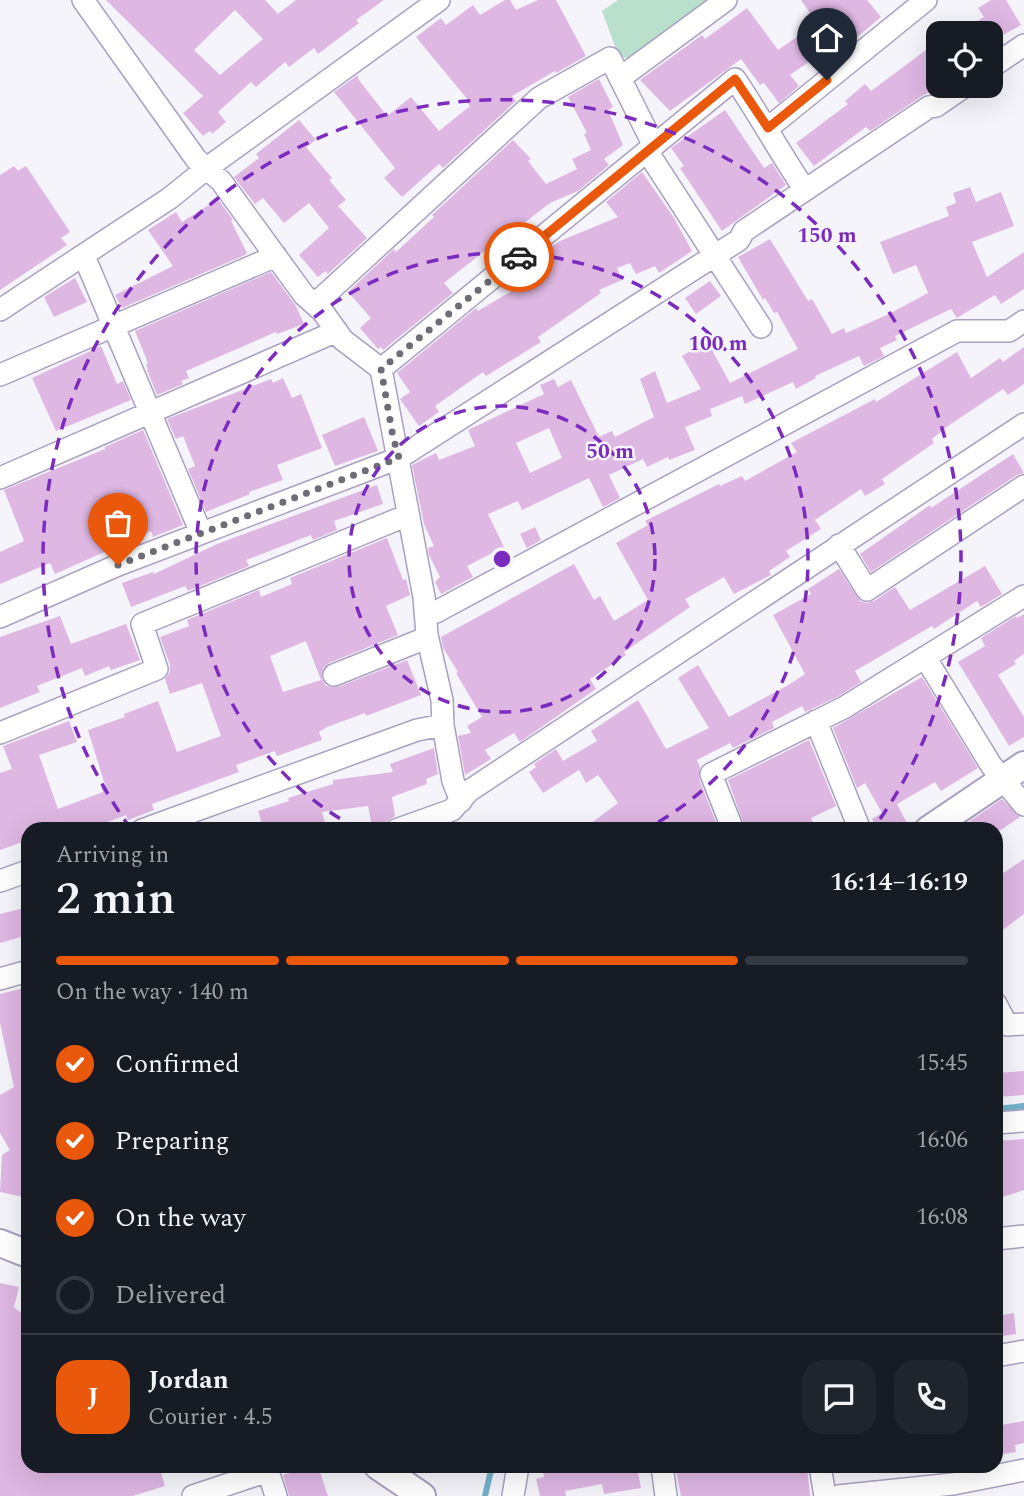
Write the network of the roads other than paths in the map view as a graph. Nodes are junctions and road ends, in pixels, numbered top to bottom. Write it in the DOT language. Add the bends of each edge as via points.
graph roads {
  1 [pos="83,0"];
  2 [pos="439,0"];
  3 [pos="726,0"];
  4 [pos="926,0"];
  5 [pos="1024,45"];
  6 [pos="1003,59"];
  7 [pos="620,78"];
  8 [pos="948,98"];
  9 [pos="768,128"];
  10 [pos="651,149"];
  11 [pos="207,168"];
  12 [pos="805,190"];
  13 [pos="715,255"];
  14 [pos="84,256"];
  15 [pos="276,256"];
  16 [pos="315,304"];
  17 [pos="0,310"];
  18 [pos="1024,321"];
  19 [pos="113,326"];
  20 [pos="761,327"];
  21 [pos="337,331"];
  22 [pos="381,369"];
  23 [pos="0,375"];
  24 [pos="149,411"];
  25 [pos="1024,424"];
  26 [pos="399,458"];
  27 [pos="1,474"];
  28 [pos="1024,486"];
  29 [pos="408,514"];
  30 [pos="201,533"];
  31 [pos="839,545"];
  32 [pos="1024,596"];
  33 [pos="0,617"];
  34 [pos="427,625"];
  35 [pos="925,657"];
  36 [pos="334,675"];
  37 [pos="816,721"];
  38 [pos="443,725"];
  39 [pos="0,733"];
  40 [pos="1014,772"];
  41 [pos="461,801"];
  42 [pos="1024,805"];
  43 [pos="164,822"];
  44 [pos="418,822"];
  45 [pos="730,822"];
  46 [pos="857,822"];
  47 [pos="940,822"];
  48 [pos="21,874"];
  49 [pos="0,881"];
  50 [pos="21,973"];
  51 [pos="0,979"];
  52 [pos="1003,1017"];
  53 [pos="1024,1024"];
  54 [pos="1024,1121"];
  55 [pos="1003,1123"];
  56 [pos="1024,1236"];
  57 [pos="1003,1238"];
  58 [pos="0,1243"];
  59 [pos="21,1251"];
  60 [pos="1024,1351"];
  61 [pos="1003,1355"];
  62 [pos="1024,1469"];
  63 [pos="262,1473"];
  64 [pos="269,1473"];
  65 [pos="388,1473"];
  66 [pos="517,1473"];
  67 [pos="661,1473"];
  68 [pos="821,1473"];
  69 [pos="659,1495"];
  70 [pos="193,1496"];
  71 [pos="275,1496"];
  72 [pos="422,1496"];
  73 [pos="513,1496"];
  74 [pos="825,1496"];
  75 [pos="838,1496"];
  1 -- 11 [label="street" via="196,159"];
  2 -- 11 [label="street"];
  3 -- 7 [label="street"];
  4 -- 9 [label="street"];
  5 -- 6 [label="street"];
  7 -- 10 [label="street"];
  7 -- 16 [label="street" via="610,58 539,98"];
  8 -- 12 [label="street"];
  9 -- 10 [label="street" via="735,79"];
  9 -- 12 [label="street"];
  10 -- 13 [label="street"];
  10 -- 22 [label="street"];
  11 -- 14 [label="street"];
  11 -- 15 [label="street" via="222,181"];
  12 -- 13 [label="street"];
  13 -- 20 [label="street"];
  13 -- 26 [label="street"];
  14 -- 17 [label="street"];
  14 -- 19 [label="street"];
  15 -- 16 [label="street"];
  15 -- 19 [label="street"];
  16 -- 21 [label="street"];
  18 -- 34 [label="street" via="1009,331 957,331"];
  19 -- 23 [label="street"];
  19 -- 24 [label="street"];
  21 -- 22 [label="street"];
  21 -- 24 [label="street"];
  22 -- 26 [label="street"];
  24 -- 27 [label="street"];
  24 -- 30 [label="street"];
  25 -- 31 [label="street"];
  26 -- 29 [label="street"];
  26 -- 30 [label="street"];
  28 -- 31 [label="street" via="866,590"];
  29 -- 34 [label="street"];
  29 -- 39 [label="street" via="142,624 157,669"];
  30 -- 33 [label="street"];
  31 -- 41 [label="street" via="469,791"];
  32 -- 35 [label="street"];
  34 -- 36 [label="street" via="421,640"];
  34 -- 38 [label="street"];
  35 -- 37 [label="street"];
  35 -- 40 [label="street" via="991,765"];
  37 -- 45 [label="street" via="711,774"];
  37 -- 46 [label="street"];
  38 -- 41 [label="street"];
  38 -- 43 [label="street" via="417,730"];
  40 -- 42 [label="street"];
  40 -- 47 [label="street"];
  41 -- 44 [label="street" via="452,810"];
  48 -- 49 [label="street"];
  50 -- 51 [label="street"];
  52 -- 53 [label="street" via="1007,1025"];
  54 -- 55 [label="street"];
  56 -- 57 [label="street"];
  58 -- 59 [label="street"];
  60 -- 61 [label="street"];
  62 -- 75 [label="street" via="953,1484"];
  63 -- 70 [label="street"];
  64 -- 71 [label="street"];
  65 -- 72 [label="street"];
  66 -- 73 [label="street"];
  67 -- 69 [label="street"];
  68 -- 74 [label="street"];
}
